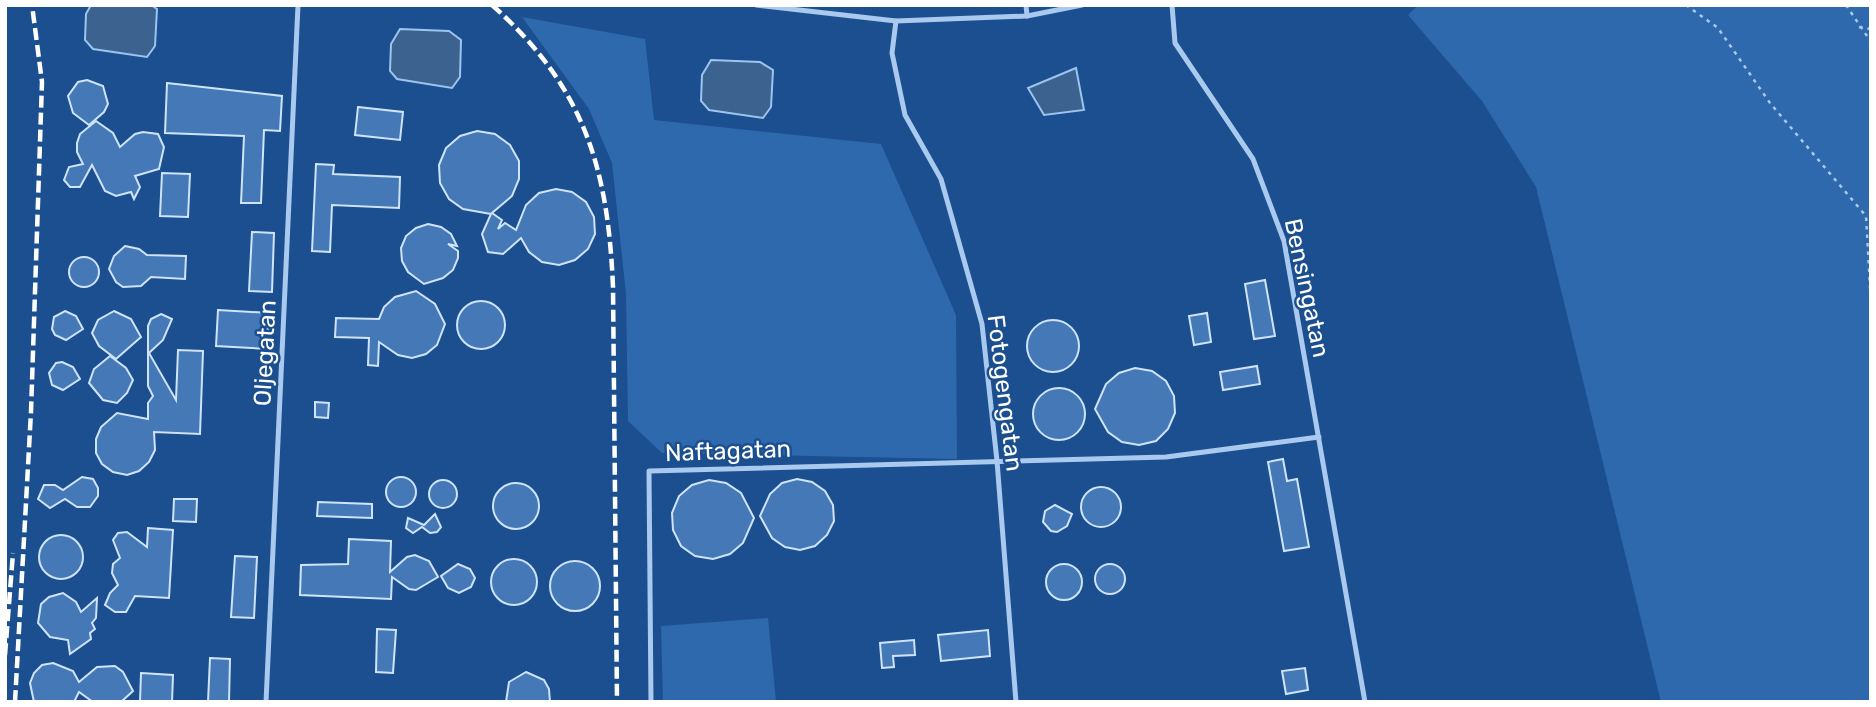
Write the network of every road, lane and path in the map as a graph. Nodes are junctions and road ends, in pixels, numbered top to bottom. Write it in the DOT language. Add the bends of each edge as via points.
graph roads {
  1 [pos="298,5"];
  2 [pos="756,5"];
  3 [pos="1026,5"];
  4 [pos="1082,5"];
  5 [pos="1172,5"];
  6 [pos="1686,5"];
  7 [pos="1846,5"];
  8 [pos="1027,16"];
  9 [pos="896,21"];
  10 [pos="1859,27"];
  11 [pos="1871,29"];
  12 [pos="1871,42"];
  13 [pos="1871,304"];
  14 [pos="1319,437"];
  15 [pos="997,461"];
  16 [pos="266,702"];
  17 [pos="651,702"];
  18 [pos="1016,702"];
  19 [pos="1365,702"];
  1 -- 16 [label="lane, Oljegatan"];
  2 -- 9 [label="lane"];
  3 -- 8 [label="lane"];
  4 -- 8 [label="lane"];
  5 -- 14 [label="lane, Bensingatan" via="1175,43 1253,159 1284,241"];
  6 -- 13 [label="path" via="1718,28 1770,103 1866,216"];
  7 -- 10 [label="path"];
  8 -- 9 [label="lane"];
  9 -- 15 [label="lane, Fotogengatan" via="892,53 905,115 941,179 982,324"];
  10 -- 11 [label="path"];
  10 -- 12 [label="path"];
  14 -- 15 [label="lane" via="1166,457"];
  14 -- 19 [label="lane, Bensingatan"];
  15 -- 17 [label="lane, Naftagatan" via="649,471"];
  15 -- 18 [label="lane, Fotogengatan"];
}
